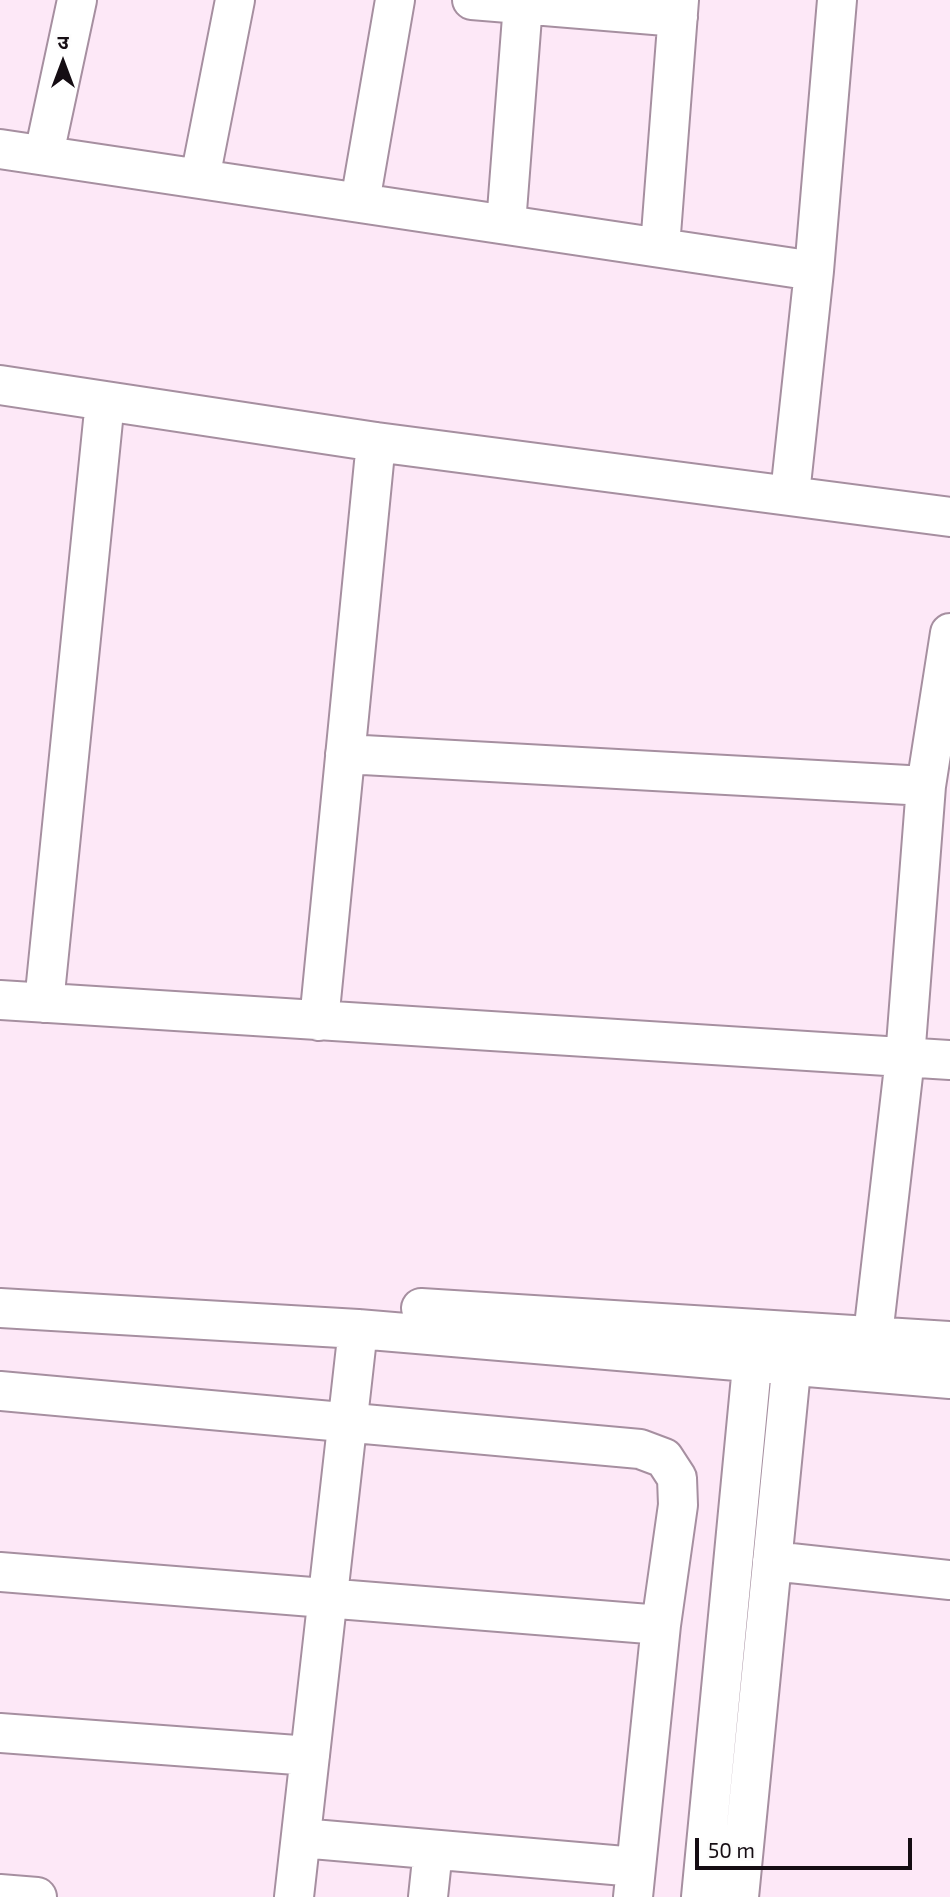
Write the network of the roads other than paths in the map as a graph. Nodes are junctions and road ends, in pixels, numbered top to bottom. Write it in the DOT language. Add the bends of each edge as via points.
graph roads {
  1 [pos="77,0"];
  2 [pos="235,0"];
  3 [pos="395,0"];
  4 [pos="472,0"];
  5 [pos="837,0"];
  6 [pos="523,4"];
  7 [pos="678,8"];
  8 [pos="0,149"];
  9 [pos="44,154"];
  10 [pos="200,177"];
  11 [pos="360,202"];
  12 [pos="506,224"];
  13 [pos="660,247"];
  14 [pos="814,271"];
  15 [pos="0,385"];
  16 [pos="105,401"];
  17 [pos="376,442"];
  18 [pos="790,494"];
  19 [pos="950,517"];
  20 [pos="950,633"];
  21 [pos="345,754"];
  22 [pos="926,786"];
  23 [pos="0,1000"];
  24 [pos="44,1003"];
  25 [pos="319,1020"];
  26 [pos="905,1058"];
  27 [pos="950,1060"];
  28 [pos="0,1282"];
  29 [pos="0,1308"];
  30 [pos="358,1329"];
  31 [pos="950,1341"];
  32 [pos="754,1345"];
  33 [pos="793,1348"];
  34 [pos="871,1354"];
  35 [pos="950,1379"];
  36 [pos="0,1391"];
  37 [pos="347,1421"];
  38 [pos="772,1561"];
  39 [pos="0,1572"];
  40 [pos="950,1580"];
  41 [pos="328,1598"];
  42 [pos="661,1625"];
  43 [pos="0,1733"];
  44 [pos="310,1756"];
  45 [pos="301,1838"];
  46 [pos="433,1850"];
  47 [pos="635,1882"];
  48 [pos="0,1894"];
  49 [pos="37,1897"];
  50 [pos="294,1897"];
  51 [pos="428,1897"];
  52 [pos="701,1897"];
  53 [pos="739,1897"];
  1 -- 9 [label="street"];
  2 -- 10 [label="street"];
  3 -- 11 [label="street"];
  4 -- 6 [label="street"];
  5 -- 14 [label="street"];
  6 -- 7 [label="street"];
  6 -- 12 [label="street"];
  7 -- 13 [label="street"];
  8 -- 9 [label="street"];
  9 -- 10 [label="street"];
  10 -- 11 [label="street"];
  11 -- 12 [label="street"];
  12 -- 13 [label="street"];
  13 -- 14 [label="street"];
  14 -- 18 [label="street"];
  15 -- 16 [label="street"];
  16 -- 17 [label="street"];
  16 -- 24 [label="street"];
  17 -- 18 [label="street"];
  17 -- 21 [label="street"];
  18 -- 19 [label="street"];
  20 -- 22 [label="street"];
  21 -- 22 [label="street"];
  21 -- 25 [label="street"];
  22 -- 26 [label="street"];
  23 -- 24 [label="street"];
  24 -- 25 [label="street"];
  25 -- 26 [label="street"];
  26 -- 27 [label="street"];
  26 -- 34 [label="street"];
  28 -- 32 [label="street"];
  29 -- 30 [label="street"];
  30 -- 32 [label="street"];
  30 -- 37 [label="street"];
  31 -- 34 [label="street"];
  32 -- 33 [label="street"];
  32 -- 52 [label="street"];
  33 -- 34 [label="street"];
  33 -- 38 [label="street"];
  34 -- 35 [label="street"];
  36 -- 37 [label="street"];
  37 -- 41 [label="street"];
  37 -- 42 [label="street" via="640,1449 664,1458 677,1479 678,1505"];
  38 -- 40 [label="street"];
  38 -- 53 [label="street"];
  39 -- 41 [label="street"];
  41 -- 42 [label="street"];
  41 -- 44 [label="street"];
  42 -- 47 [label="street"];
  43 -- 44 [label="street"];
  44 -- 45 [label="street"];
  45 -- 46 [label="street"];
  45 -- 50 [label="street"];
  46 -- 47 [label="street"];
  46 -- 51 [label="street"];
  48 -- 49 [label="street"];
}
